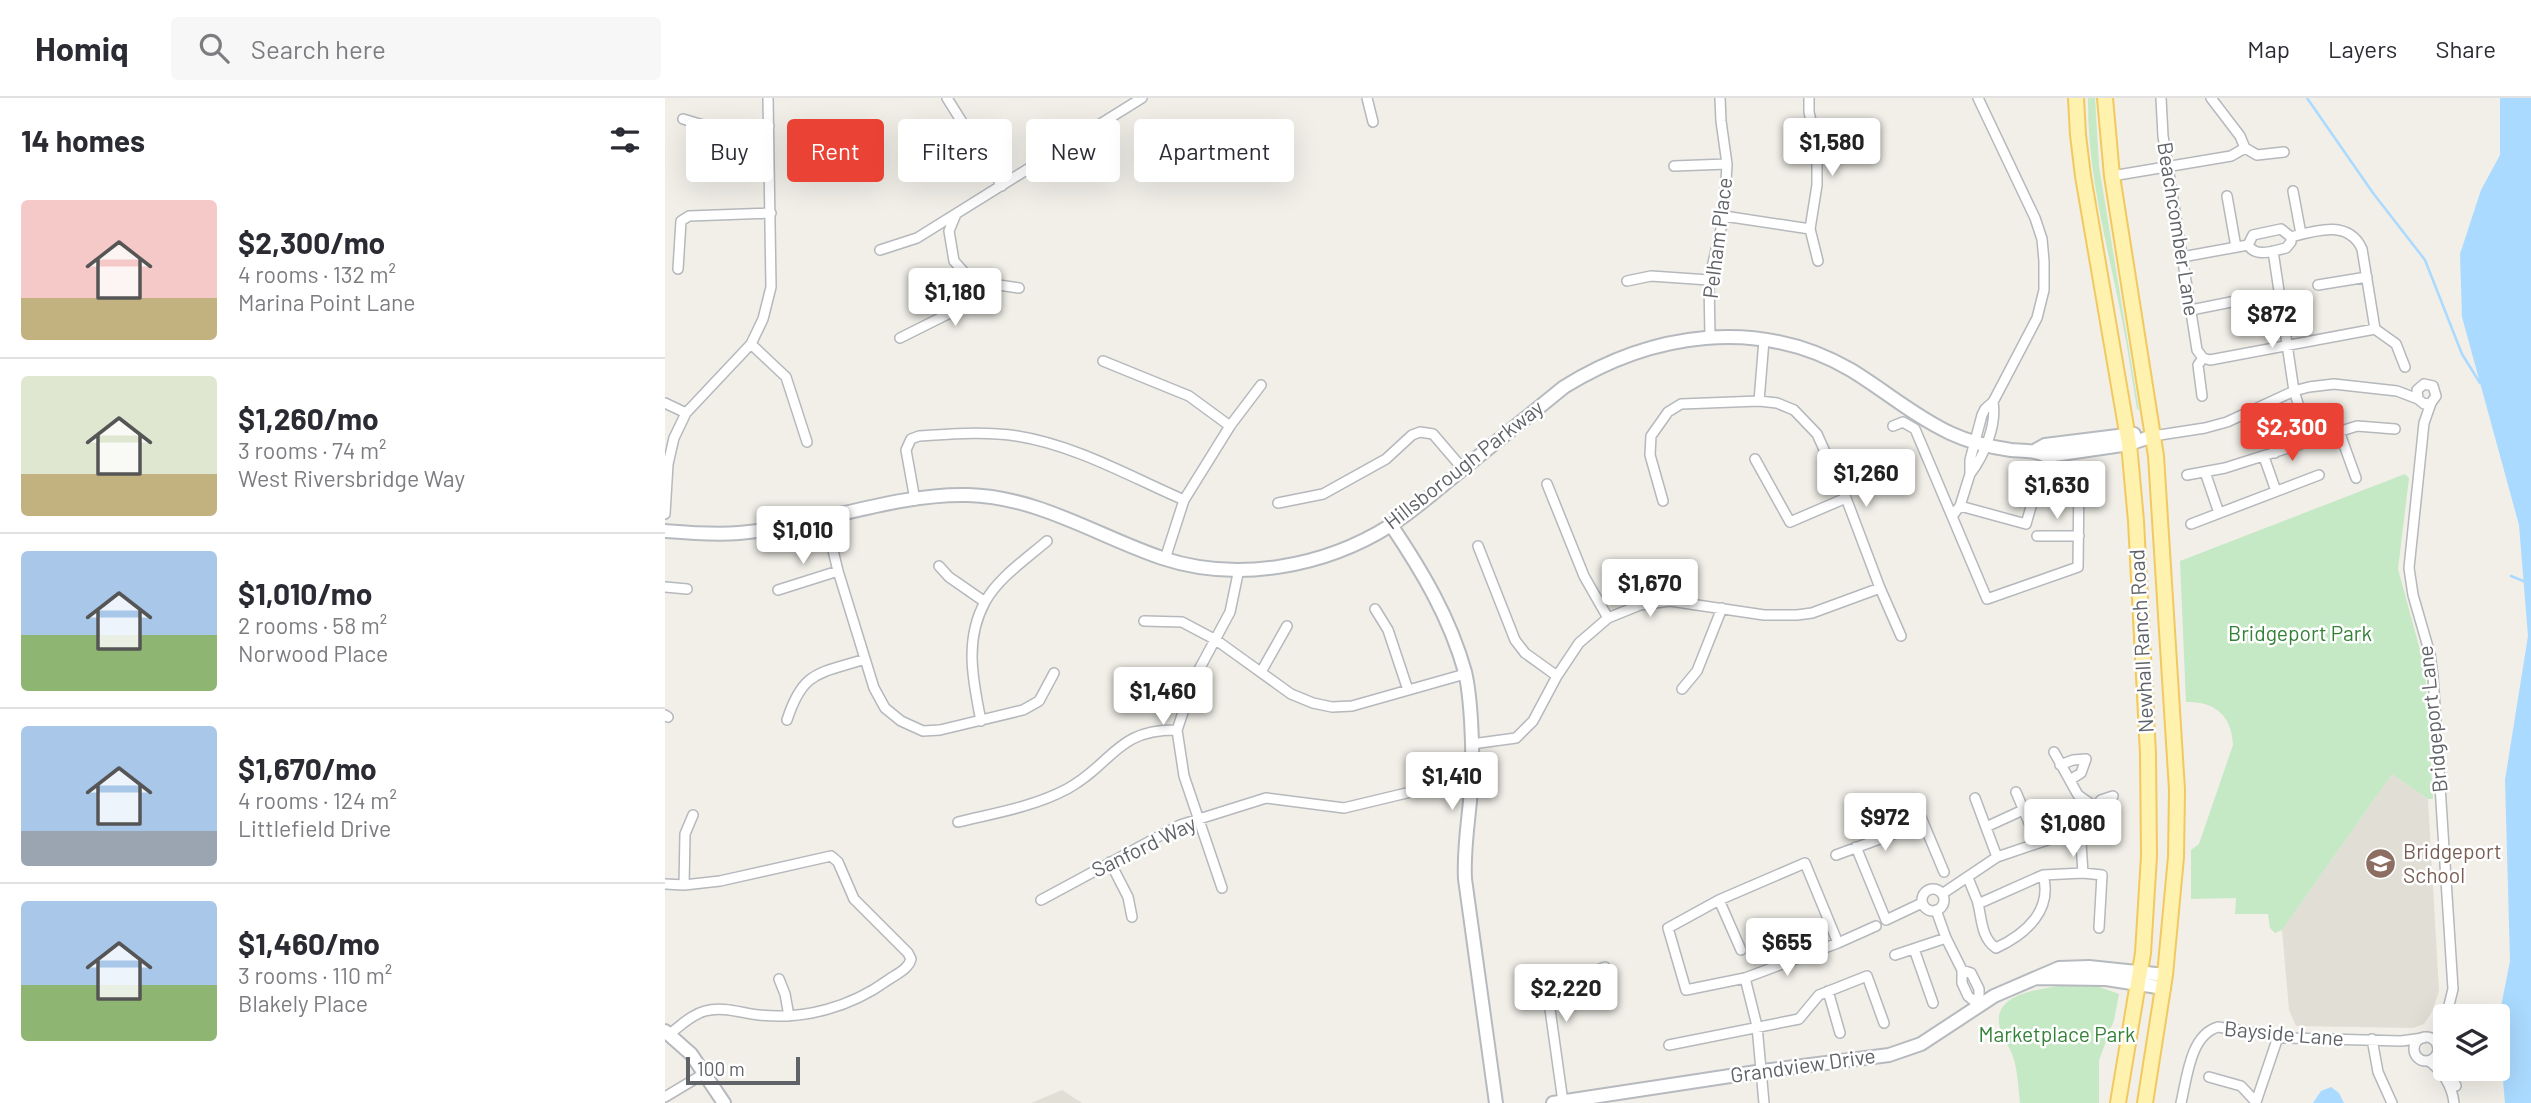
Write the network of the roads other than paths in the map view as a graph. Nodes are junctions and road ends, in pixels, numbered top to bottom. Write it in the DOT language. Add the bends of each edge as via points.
graph roads {
  1 [pos="768,98"];
  2 [pos="948,98"];
  3 [pos="1142,98"];
  4 [pos="1367,98"];
  5 [pos="1720,98"];
  6 [pos="1809,98"];
  7 [pos="1978,98"];
  8 [pos="2076,98"];
  9 [pos="2105,98"];
  10 [pos="2161,98"];
  11 [pos="2211,98"];
  12 [pos="683,119"];
  13 [pos="769,119"];
  14 [pos="686,120"];
  15 [pos="1373,122"];
  16 [pos="2245,148"];
  17 [pos="2284,152"];
  18 [pos="1727,164"];
  19 [pos="1674,166"];
  20 [pos="2168,167"];
  21 [pos="2112,176"];
  22 [pos="770,182"];
  23 [pos="1002,186"];
  24 [pos="2294,191"];
  25 [pos="2227,196"];
  26 [pos="771,213"];
  27 [pos="956,214"];
  28 [pos="1724,216"];
  29 [pos="1810,229"];
  30 [pos="2296,235"];
  31 [pos="2248,245"];
  32 [pos="2236,247"];
  33 [pos="880,250"];
  34 [pos="2273,251"];
  35 [pos="2182,257"];
  36 [pos="1818,261"];
  37 [pos="678,269"];
  38 [pos="2367,277"];
  39 [pos="1709,279"];
  40 [pos="972,281"];
  41 [pos="1627,281"];
  42 [pos="2318,285"];
  43 [pos="1019,288"];
  44 [pos="2241,300"];
  45 [pos="2192,310"];
  46 [pos="2375,329"];
  47 [pos="1710,337"];
  48 [pos="900,338"];
  49 [pos="1764,340"];
  50 [pos="751,344"];
  51 [pos="2287,347"];
  52 [pos="2203,358"];
  53 [pos="1103,361"];
  54 [pos="2405,367"];
  55 [pos="1261,385"];
  56 [pos="2419,388"];
  57 [pos="2294,391"];
  58 [pos="2397,391"];
  59 [pos="2202,396"];
  60 [pos="1759,401"];
  61 [pos="2423,401"];
  62 [pos="665,404"];
  63 [pos="686,413"];
  64 [pos="2267,425"];
  65 [pos="1230,426"];
  66 [pos="1893,426"];
  67 [pos="2395,429"];
  68 [pos="2339,431"];
  69 [pos="2153,436"];
  70 [pos="2128,438"];
  71 [pos="2309,441"];
  72 [pos="807,442"];
  73 [pos="1980,444"];
  74 [pos="2275,453"];
  75 [pos="2264,457"];
  76 [pos="1755,459"];
  77 [pos="1463,469"];
  78 [pos="2205,472"];
  79 [pos="2187,475"];
  80 [pos="2319,475"];
  81 [pos="2080,476"];
  82 [pos="2356,478"];
  83 [pos="1547,484"];
  84 [pos="2276,491"];
  85 [pos="1846,498"];
  86 [pos="2079,498"];
  87 [pos="915,500"];
  88 [pos="1184,500"];
  89 [pos="1664,501"];
  90 [pos="1278,503"];
  91 [pos="1960,506"];
  92 [pos="2219,513"];
  93 [pos="665,514"];
  94 [pos="1953,515"];
  95 [pos="825,517"];
  96 [pos="2191,524"];
  97 [pos="1391,525"];
  98 [pos="665,531"];
  99 [pos="2037,536"];
  100 [pos="2078,536"];
  101 [pos="1047,541"];
  102 [pos="1478,546"];
  103 [pos="1165,559"];
  104 [pos="939,566"];
  105 [pos="1239,569"];
  106 [pos="838,570"];
  107 [pos="665,587"];
  108 [pos="687,589"];
  109 [pos="1880,589"];
  110 [pos="778,590"];
  111 [pos="985,602"];
  112 [pos="1722,608"];
  113 [pos="1375,609"];
  114 [pos="1608,618"];
  115 [pos="1144,621"];
  116 [pos="1287,626"];
  117 [pos="1901,636"];
  118 [pos="1216,640"];
  119 [pos="865,659"];
  120 [pos="1261,672"];
  121 [pos="1054,673"];
  122 [pos="1465,674"];
  123 [pos="1557,676"];
  124 [pos="1408,690"];
  125 [pos="1682,690"];
  126 [pos="787,720"];
  127 [pos="981,721"];
  128 [pos="1178,730"];
  129 [pos="1472,744"];
  130 [pos="2054,752"];
  131 [pos="2060,765"];
  132 [pos="2070,780"];
  133 [pos="1415,791"];
  134 [pos="2016,792"];
  135 [pos="2113,796"];
  136 [pos="1975,798"];
  137 [pos="2095,807"];
  138 [pos="1918,810"];
  139 [pos="2023,810"];
  140 [pos="693,815"];
  141 [pos="1198,820"];
  142 [pos="958,822"];
  143 [pos="1923,823"];
  144 [pos="1986,827"];
  145 [pos="2080,829"];
  146 [pos="2032,830"];
  147 [pos="1856,847"];
  148 [pos="1836,855"];
  149 [pos="1997,857"];
  150 [pos="1110,862"];
  151 [pos="1944,872"];
  152 [pos="2083,873"];
  153 [pos="2043,875"];
  154 [pos="1968,878"];
  155 [pos="665,884"];
  156 [pos="684,885"];
  157 [pos="1222,888"];
  158 [pos="1942,894"];
  159 [pos="1041,900"];
  160 [pos="1719,900"];
  161 [pos="1922,903"];
  162 [pos="1978,904"];
  163 [pos="1936,910"];
  164 [pos="1132,917"];
  165 [pos="1876,926"];
  166 [pos="2099,928"];
  167 [pos="1946,938"];
  168 [pos="1838,943"];
  169 [pos="1914,949"];
  170 [pos="1741,950"];
  171 [pos="1895,955"];
  172 [pos="1605,967"];
  173 [pos="1745,978"];
  174 [pos="2140,978"];
  175 [pos="779,979"];
  176 [pos="2165,981"];
  177 [pos="1828,991"];
  178 [pos="1933,1003"];
  179 [pos="2448,1004"];
  180 [pos="1979,1005"];
  181 [pos="789,1016"];
  182 [pos="1884,1023"];
  183 [pos="1756,1026"];
  184 [pos="2433,1030"];
  185 [pos="667,1033"];
  186 [pos="1840,1033"];
  187 [pos="2278,1037"];
  188 [pos="2425,1038"];
  189 [pos="2372,1039"];
  190 [pos="2433,1040"];
  191 [pos="2401,1041"];
  192 [pos="1669,1045"];
  193 [pos="2415,1053"];
  194 [pos="2433,1059"];
  195 [pos="2429,1061"];
  196 [pos="1763,1071"];
  197 [pos="705,1073"];
  198 [pos="2209,1077"];
  199 [pos="2453,1081"];
  200 [pos="665,1097"];
  201 [pos="1558,1102"];
  202 [pos="723,1103"];
  203 [pos="1496,1103"];
  204 [pos="1764,1103"];
  205 [pos="2119,1103"];
  206 [pos="2145,1103"];
  207 [pos="2181,1103"];
  208 [pos="2392,1103"];
  209 [pos="2453,1103"];
  210 [pos="2459,1103"];
  1 -- 13 [label="street"];
  2 -- 23 [label="street"];
  3 -- 23 [label="street"];
  4 -- 15 [label="street"];
  5 -- 18 [label="street, Pelham Place"];
  6 -- 29 [label="street" via="1817,149"];
  7 -- 73 [label="street" via="2035,218 2042,239 2045,290 2037,318 1993,402 1994,419"];
  8 -- 70 [label="main road, Newhall Ranch Road" via="2084,176"];
  9 -- 21 [label="main road, Newhall Ranch Road"];
  10 -- 20 [label="street, Beachcomber Lane"];
  11 -- 16 [label="street"];
  12 -- 14 [label="street"];
  16 -- 17 [label="street" via="2257,155"];
  16 -- 20 [label="street" via="2231,156"];
  18 -- 19 [label="street"];
  18 -- 28 [label="street, Pelham Place"];
  20 -- 21 [label="street"];
  20 -- 35 [label="street, Beachcomber Lane"];
  21 -- 69 [label="main road, Newhall Ranch Road"];
  22 -- 26 [label="street"];
  23 -- 27 [label="street"];
  24 -- 30 [label="street"];
  25 -- 32 [label="street"];
  26 -- 37 [label="street" via="689,216 681,221"];
  26 -- 50 [label="street" via="771,287"];
  27 -- 33 [label="street" via="917,237"];
  27 -- 40 [label="street" via="949,231 954,261"];
  28 -- 29 [label="street"];
  28 -- 39 [label="street, Pelham Place"];
  29 -- 36 [label="street"];
  30 -- 31 [label="street" via="2281,229 2253,235"];
  30 -- 34 [label="street" via="2286,248"];
  30 -- 38 [label="street" via="2336,229 2351,233 2362,250"];
  31 -- 32 [label="street"];
  31 -- 34 [label="street" via="2257,253"];
  32 -- 35 [label="street"];
  34 -- 51 [label="street"];
  35 -- 45 [label="street, Beachcomber Lane"];
  38 -- 42 [label="street"];
  38 -- 46 [label="street"];
  39 -- 41 [label="street" via="1651,276"];
  39 -- 47 [label="street, Pelham Place"];
  40 -- 43 [label="street"];
  40 -- 48 [label="street" via="960,308"];
  44 -- 45 [label="street"];
  45 -- 52 [label="street, Beachcomber Lane" via="2197,350"];
  46 -- 51 [label="street"];
  46 -- 54 [label="street" via="2396,344"];
  47 -- 49 [label="street, Hillsborough Parkway"];
  47 -- 77 [label="street, Hillsborough Parkway" via="1644,348 1595,368 1564,387"];
  49 -- 60 [label="street"];
  49 -- 73 [label="street, Hillsborough Parkway" via="1795,346 1850,369 1932,422"];
  50 -- 63 [label="street"];
  50 -- 72 [label="street" via="786,377"];
  51 -- 52 [label="street"];
  51 -- 57 [label="street"];
  52 -- 59 [label="street, Beachcomber Lane" via="2198,365"];
  53 -- 65 [label="street" via="1189,396"];
  55 -- 65 [label="street"];
  56 -- 58 [label="street"];
  56 -- 61 [label="street, Bridgeport Lane"];
  56 -- 61 [label="street" via="2427,384 2435,389 2437,396"];
  57 -- 58 [label="street" via="2334,384"];
  57 -- 69 [label="street" via="2227,422"];
  57 -- 71 [label="street"];
  58 -- 61 [label="street"];
  60 -- 85 [label="street" via="1794,410 1817,434"];
  60 -- 89 [label="street" via="1681,404 1668,412 1651,436 1650,455"];
  61 -- 179 [label="street, Bridgeport Lane" via="2409,568 2434,688 2453,989"];
  62 -- 63 [label="street"];
  63 -- 93 [label="street" via="668,464"];
  64 -- 74 [label="street"];
  65 -- 88 [label="street"];
  66 -- 94 [label="street" via="1903,422 1915,429"];
  67 -- 68 [label="street" via="2357,426"];
  68 -- 71 [label="street"];
  68 -- 82 [label="street"];
  69 -- 70 [label="street, Hillsborough Parkway"];
  69 -- 176 [label="main road, Newhall Ranch Road" via="2177,790"];
  70 -- 73 [label="street, Hillsborough Parkway" via="2045,445 2036,450"];
  70 -- 174 [label="main road, Newhall Ranch Road" via="2148,754 2149,856"];
  71 -- 74 [label="street"];
  73 -- 91 [label="street" via="1979,463 1970,474"];
  74 -- 75 [label="street"];
  75 -- 78 [label="street"];
  75 -- 84 [label="street"];
  76 -- 85 [label="street" via="1790,522"];
  77 -- 90 [label="street" via="1433,434 1420,432 1386,459 1323,494"];
  77 -- 97 [label="street, Hillsborough Parkway"];
  78 -- 79 [label="street"];
  78 -- 92 [label="street"];
  80 -- 84 [label="street"];
  81 -- 86 [label="street"];
  83 -- 114 [label="street" via="1584,576"];
  84 -- 92 [label="street"];
  85 -- 109 [label="street"];
  86 -- 91 [label="street" via="2034,496 2026,524"];
  86 -- 100 [label="street"];
  87 -- 88 [label="street" via="906,450 911,439 980,433 1019,436 1065,448"];
  87 -- 95 [label="street, Hillsborough Parkway"];
  87 -- 103 [label="street, Hillsborough Parkway" via="968,495 1034,506"];
  88 -- 103 [label="street"];
  91 -- 94 [label="street"];
  92 -- 96 [label="street"];
  94 -- 100 [label="street" via="1987,599 2078,567"];
  95 -- 98 [label="street, Hillsborough Parkway" via="741,533"];
  95 -- 106 [label="street"];
  97 -- 105 [label="street, Hillsborough Parkway" via="1343,550 1311,560"];
  97 -- 122 [label="street" via="1441,607"];
  99 -- 100 [label="street"];
  101 -- 111 [label="street" via="1006,576"];
  102 -- 123 [label="street" via="1515,640"];
  103 -- 105 [label="street, Hillsborough Parkway"];
  104 -- 111 [label="street"];
  105 -- 118 [label="street" via="1230,612"];
  106 -- 110 [label="street"];
  106 -- 119 [label="street"];
  107 -- 108 [label="street"];
  109 -- 112 [label="street" via="1797,615"];
  109 -- 117 [label="street"];
  111 -- 127 [label="street" via="971,655"];
  112 -- 114 [label="street" via="1670,601 1640,605"];
  112 -- 125 [label="street" via="1697,671"];
  113 -- 124 [label="street" via="1388,630"];
  114 -- 123 [label="street" via="1579,643"];
  115 -- 118 [label="street" via="1182,622"];
  116 -- 120 [label="street"];
  118 -- 120 [label="street"];
  118 -- 128 [label="street" via="1195,677"];
  119 -- 126 [label="street" via="818,674 802,685"];
  119 -- 127 [label="street" via="885,708 901,721 923,731"];
  120 -- 124 [label="street" via="1291,694 1332,707"];
  121 -- 127 [label="street" via="1039,701"];
  122 -- 124 [label="street"];
  122 -- 129 [label="street"];
  123 -- 129 [label="street" via="1534,721 1516,738"];
  128 -- 141 [label="street" via="1184,776"];
  128 -- 142 [label="street" via="1134,736 1083,779 1047,799"];
  129 -- 203 [label="street" via="1465,879"];
  130 -- 131 [label="street"];
  131 -- 132 [label="street"];
  131 -- 132 [label="street" via="2086,759 2081,773"];
  132 -- 137 [label="street" via="2078,795"];
  133 -- 141 [label="street, Sanford Way" via="1344,808 1266,798"];
  134 -- 139 [label="street"];
  135 -- 137 [label="street"];
  136 -- 144 [label="street"];
  137 -- 145 [label="street"];
  138 -- 143 [label="street"];
  139 -- 144 [label="street"];
  139 -- 146 [label="street"];
  140 -- 156 [label="street" via="685,834"];
  141 -- 150 [label="street, Sanford Way" via="1179,825"];
  141 -- 157 [label="street"];
  143 -- 147 [label="street"];
  143 -- 151 [label="street"];
  144 -- 149 [label="street"];
  145 -- 149 [label="street"];
  145 -- 152 [label="street"];
  147 -- 148 [label="street"];
  147 -- 161 [label="street" via="1886,920"];
  149 -- 154 [label="street"];
  150 -- 159 [label="street, Sanford Way"];
  150 -- 164 [label="street" via="1128,897"];
  152 -- 153 [label="street"];
  152 -- 166 [label="street" via="2102,875"];
  153 -- 162 [label="street"];
  153 -- 162 [label="street" via="2044,908 2025,929 1996,948 1988,942"];
  154 -- 158 [label="street"];
  154 -- 162 [label="street"];
  155 -- 156 [label="street"];
  156 -- 181 [label="street" via="831,856 854,898 911,959 909,966 860,997 837,1007"];
  158 -- 161 [label="street" via="1927,891"];
  158 -- 163 [label="street" via="1943,903"];
  160 -- 168 [label="street" via="1805,863"];
  160 -- 170 [label="street"];
  160 -- 173 [label="street" via="1668,928 1686,990"];
  161 -- 163 [label="street"];
  163 -- 167 [label="street"];
  165 -- 168 [label="street"];
  167 -- 169 [label="street"];
  167 -- 180 [label="street" via="1962,970 1971,973 1979,989"];
  168 -- 173 [label="street"];
  169 -- 171 [label="street"];
  169 -- 178 [label="street"];
  172 -- 201 [label="street" via="1553,988 1548,995"];
  173 -- 183 [label="street"];
  174 -- 176 [label="street, Grandview Drive"];
  174 -- 180 [label="street, Grandview Drive" via="2089,967 2049,970"];
  174 -- 205 [label="main road, Newhall Ranch Road"];
  175 -- 181 [label="street"];
  176 -- 206 [label="main road, Newhall Ranch Road"];
  177 -- 182 [label="street" via="1867,975"];
  177 -- 183 [label="street" via="1799,1018"];
  177 -- 186 [label="street"];
  180 -- 196 [label="street, Grandview Drive" via="1906,1050"];
  181 -- 185 [label="street" via="706,1010"];
  183 -- 192 [label="street"];
  183 -- 196 [label="street"];
  184 -- 188 [label="street"];
  185 -- 197 [label="street"];
  187 -- 189 [label="street, Bayside Lane"];
  187 -- 198 [label="street" via="2256,1102 2241,1086"];
  187 -- 207 [label="street, Bayside Lane" via="2210,1029 2196,1047"];
  188 -- 190 [label="street"];
  188 -- 191 [label="street, Bayside Lane"];
  188 -- 193 [label="street" via="2417,1042"];
  189 -- 191 [label="street, Bayside Lane"];
  189 -- 208 [label="street" via="2373,1058"];
  191 -- 193 [label="street"];
  193 -- 195 [label="street"];
  194 -- 195 [label="street"];
  195 -- 209 [label="street" via="2449,1084"];
  196 -- 201 [label="street, Grandview Drive"];
  196 -- 204 [label="street"];
  197 -- 200 [label="street"];
  197 -- 202 [label="street"];
  199 -- 210 [label="street"];
}
